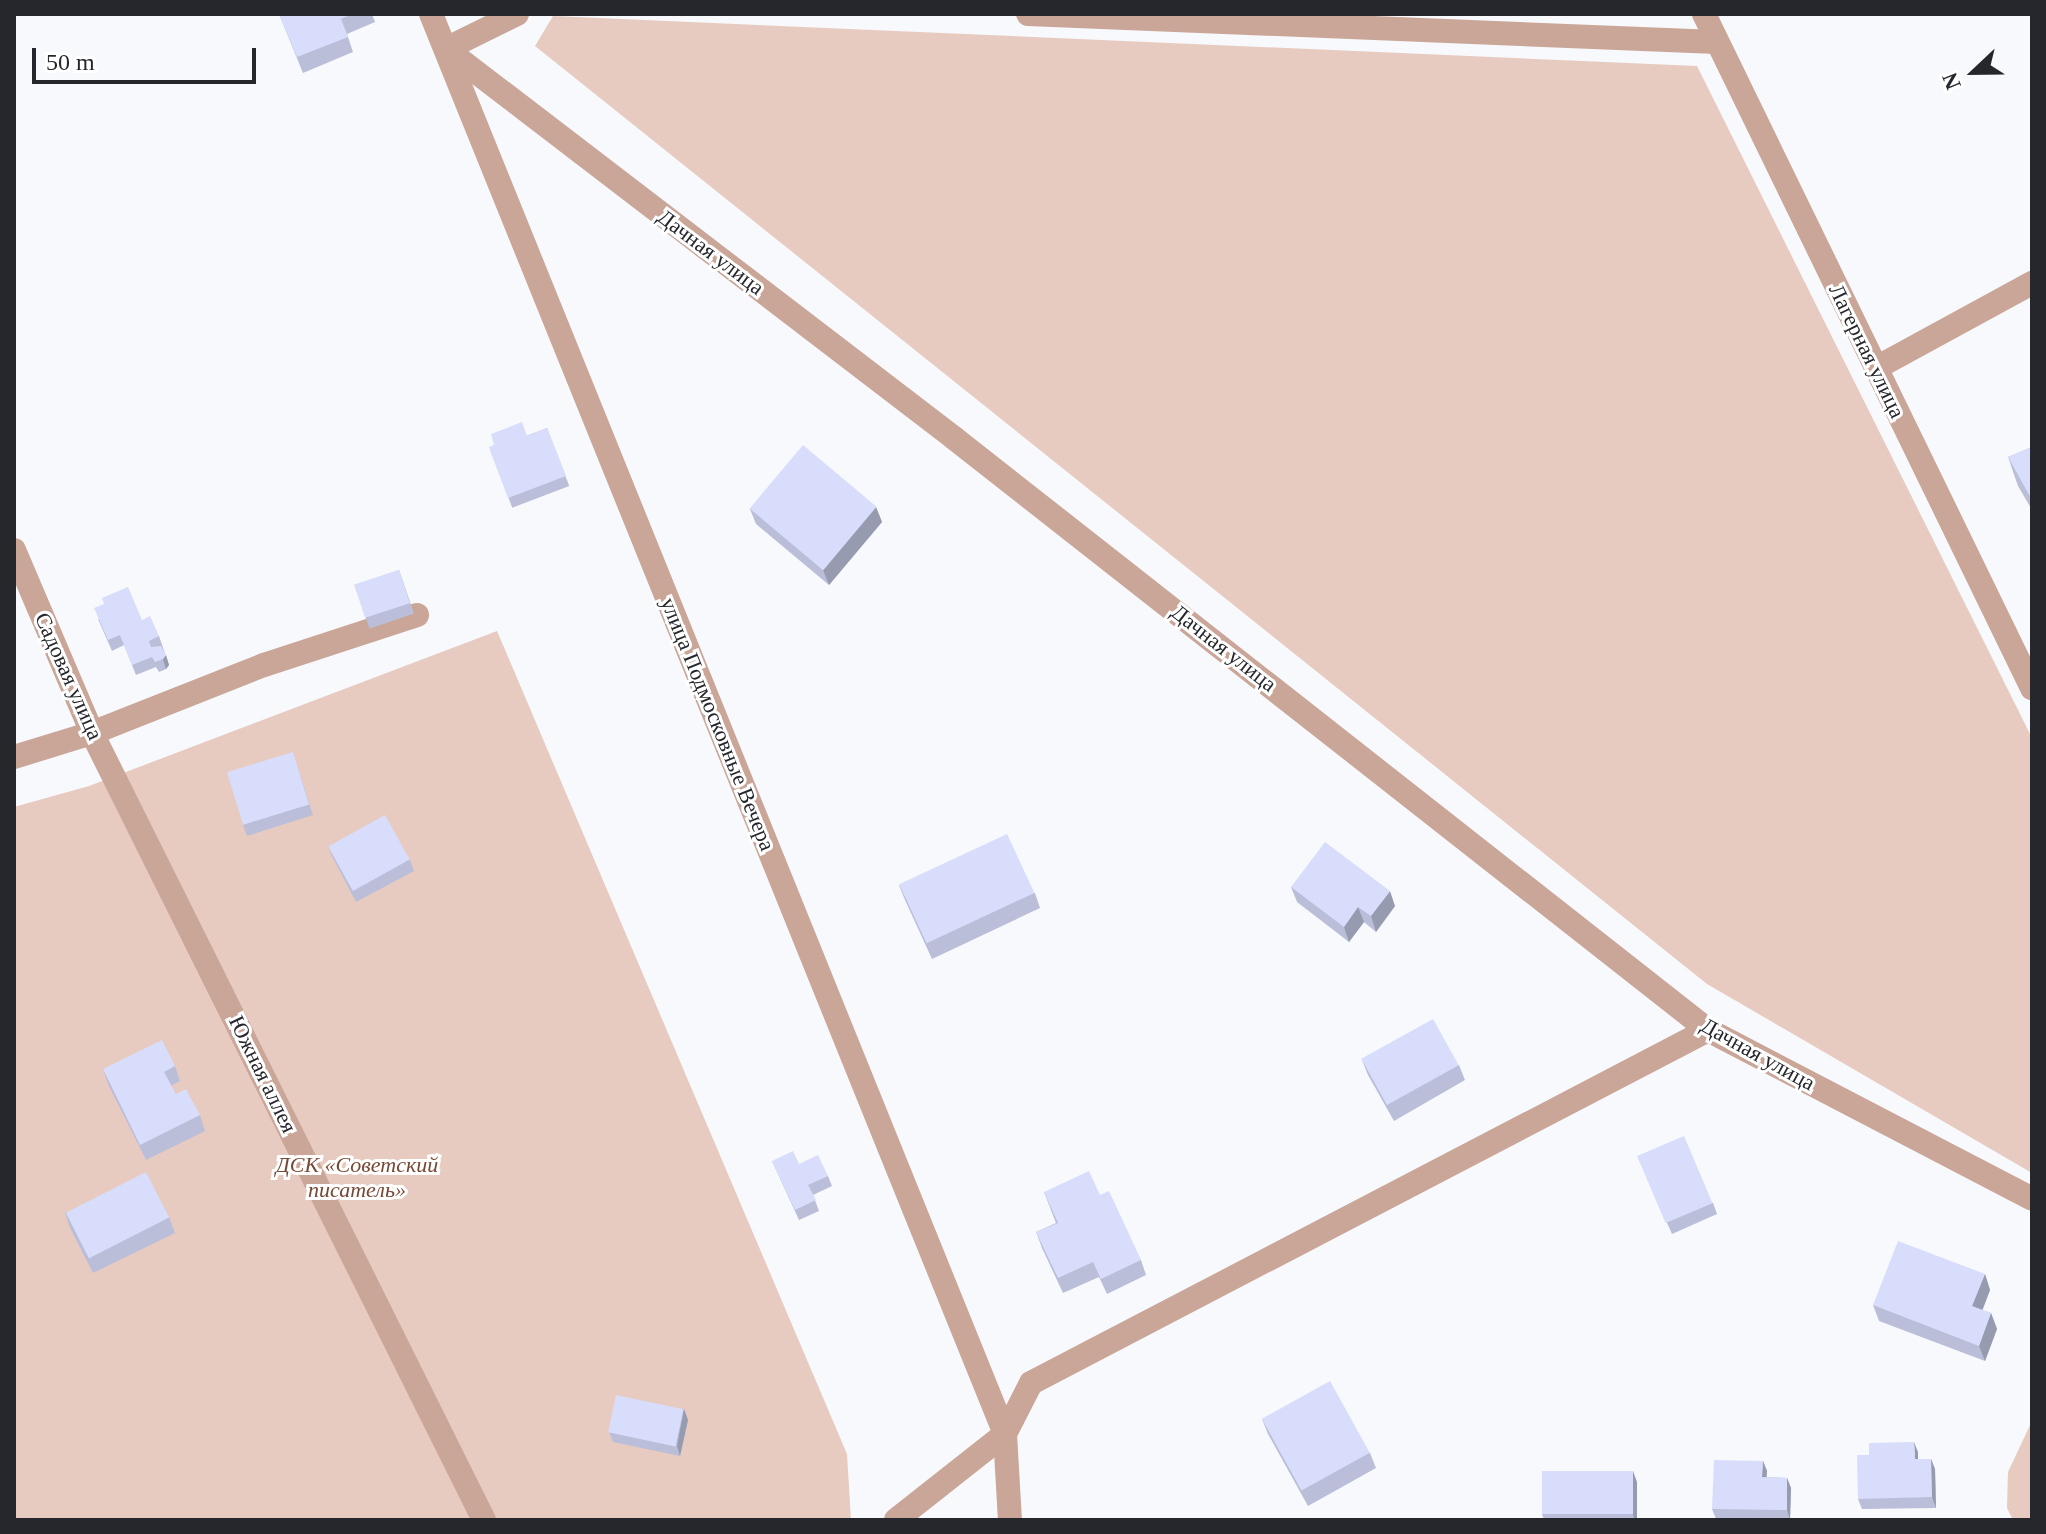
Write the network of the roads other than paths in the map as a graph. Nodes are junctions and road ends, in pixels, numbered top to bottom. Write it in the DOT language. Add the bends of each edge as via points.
graph roads {
  1 [pos="431,14"];
  2 [pos="517,14"];
  3 [pos="1028,14"];
  4 [pos="1704,14"];
  5 [pos="1716,42"];
  6 [pos="446,49"];
  7 [pos="2032,283"];
  8 [pos="1876,368"];
  9 [pos="14,550"];
  10 [pos="417,615"];
  11 [pos="2032,688"];
  12 [pos="92,733"];
  13 [pos="14,757"];
  14 [pos="105,757"];
  15 [pos="1708,1030"];
  16 [pos="2032,1199"];
  17 [pos="1005,1434"];
  18 [pos="484,1520"];
  19 [pos="896,1520"];
  20 [pos="1010,1520"];
  1 -- 6 [label="street, улица Подмосковные Вечера"];
  2 -- 6 [label="street"];
  3 -- 5 [label="street"];
  4 -- 5 [label="street, Лагерная улица"];
  5 -- 8 [label="street, Лагерная улица"];
  6 -- 15 [label="street, Дачная улица" via="966,447"];
  6 -- 17 [label="street, улица Подмосковные Вечера"];
  7 -- 8 [label="street"];
  8 -- 11 [label="street, Лагерная улица"];
  9 -- 12 [label="street, Садовая улица"];
  10 -- 12 [label="street" via="264,665"];
  12 -- 13 [label="street"];
  12 -- 14 [label="street, Садовая улица"];
  14 -- 18 [label="street, Южная аллея"];
  15 -- 16 [label="street, Дачная улица"];
  15 -- 17 [label="street" via="1031,1383"];
  17 -- 19 [label="street"];
  17 -- 20 [label="street"];
}
